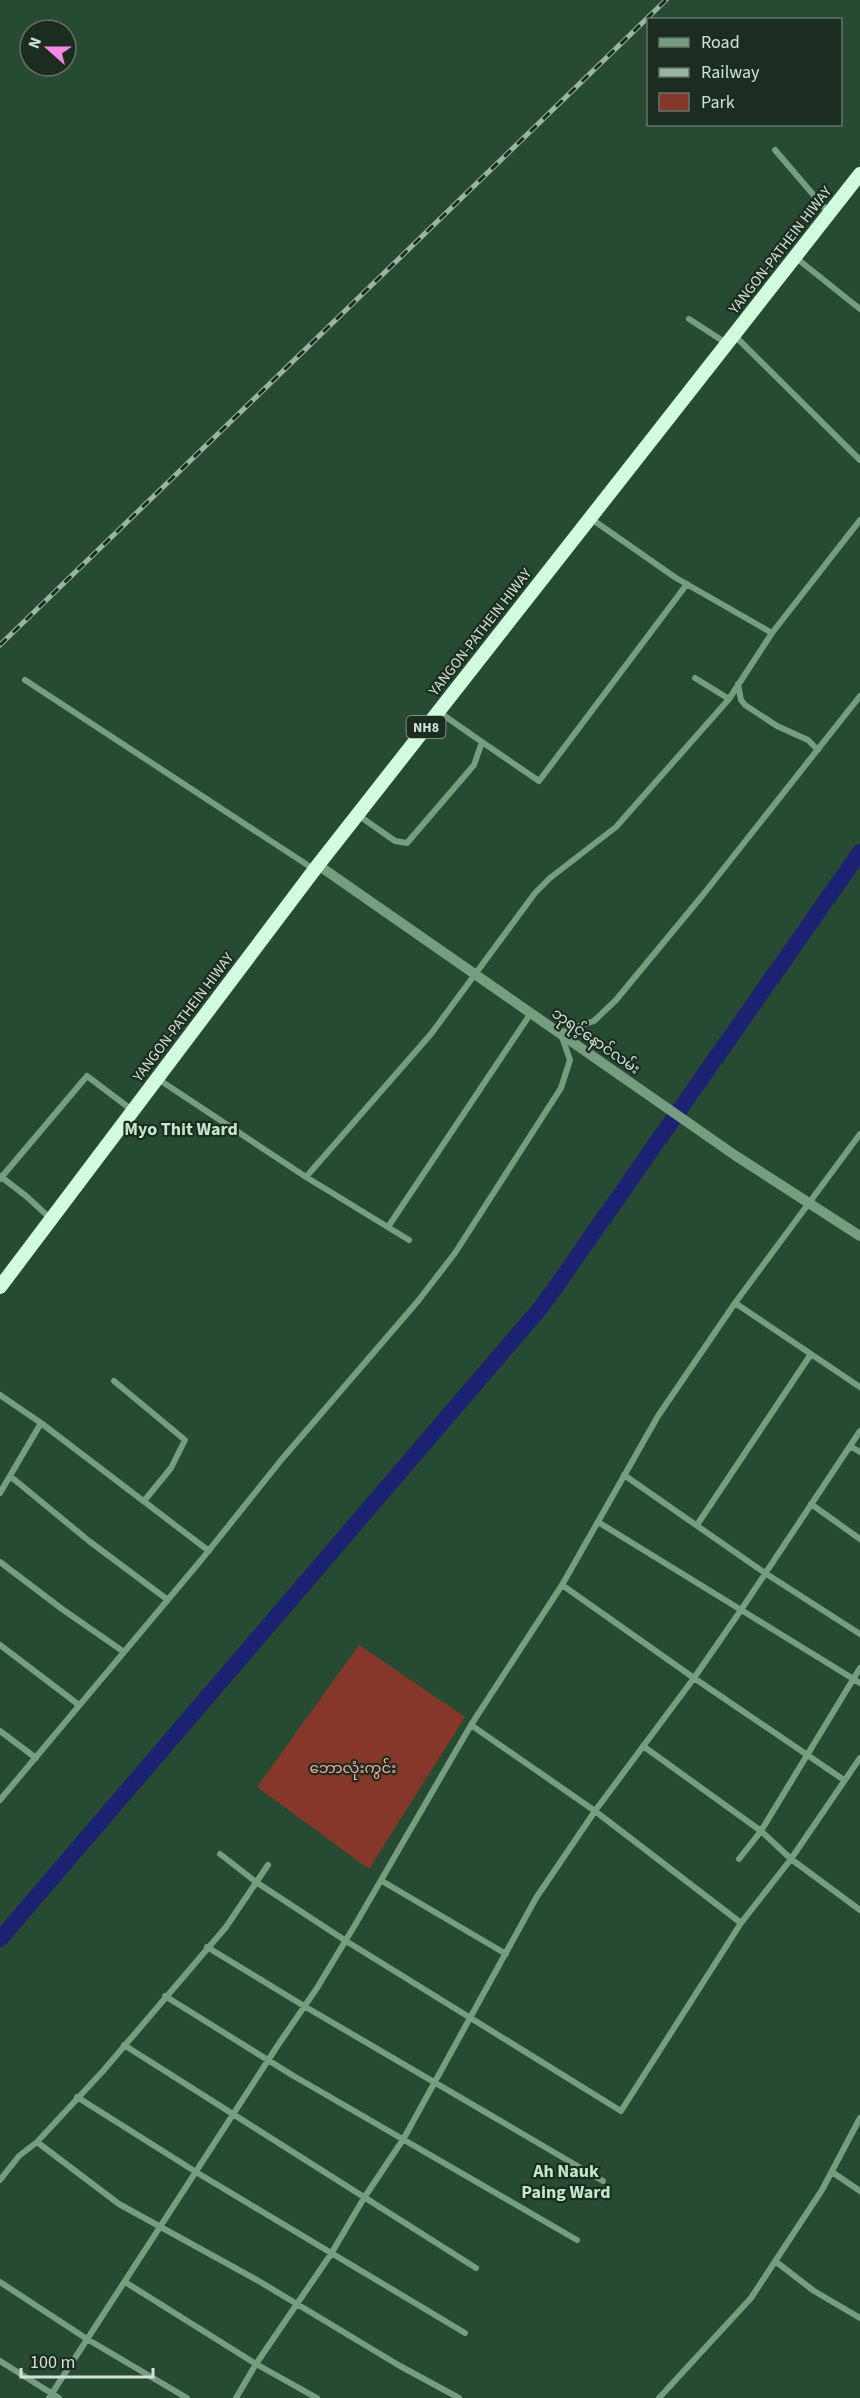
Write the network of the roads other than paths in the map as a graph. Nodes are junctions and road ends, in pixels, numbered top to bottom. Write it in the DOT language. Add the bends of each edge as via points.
graph roads {
  1 [pos="775,150"];
  2 [pos="860,174"];
  3 [pos="829,213"];
  4 [pos="795,257"];
  5 [pos="860,309"];
  6 [pos="689,319"];
  7 [pos="730,340"];
  8 [pos="860,460"];
  9 [pos="590,518"];
  10 [pos="860,520"];
  11 [pos="687,584"];
  12 [pos="772,633"];
  13 [pos="695,678"];
  14 [pos="25,680"];
  15 [pos="738,683"];
  16 [pos="860,696"];
  17 [pos="729,699"];
  18 [pos="439,712"];
  19 [pos="482,742"];
  20 [pos="818,750"];
  21 [pos="358,814"];
  22 [pos="316,868"];
  23 [pos="475,974"];
  24 [pos="531,1013"];
  25 [pos="562,1036"];
  26 [pos="158,1079"];
  27 [pos="133,1111"];
  28 [pos="860,1134"];
  29 [pos="0,1177"];
  30 [pos="306,1177"];
  31 [pos="808,1203"];
  32 [pos="51,1218"];
  33 [pos="388,1227"];
  34 [pos="860,1236"];
  35 [pos="409,1240"];
  36 [pos="0,1287"];
  37 [pos="735,1302"];
  38 [pos="812,1354"];
  39 [pos="114,1381"];
  40 [pos="860,1387"];
  41 [pos="0,1395"];
  42 [pos="41,1423"];
  43 [pos="860,1431"];
  44 [pos="850,1446"];
  45 [pos="860,1452"];
  46 [pos="624,1475"];
  47 [pos="10,1476"];
  48 [pos="0,1493"];
  49 [pos="144,1501"];
  50 [pos="811,1504"];
  51 [pos="598,1522"];
  52 [pos="697,1525"];
  53 [pos="860,1539"];
  54 [pos="208,1551"];
  55 [pos="0,1562"];
  56 [pos="765,1573"];
  57 [pos="562,1585"];
  58 [pos="168,1600"];
  59 [pos="741,1610"];
  60 [pos="860,1634"];
  61 [pos="0,1645"];
  62 [pos="124,1652"];
  63 [pos="860,1668"];
  64 [pos="694,1678"];
  65 [pos="857,1681"];
  66 [pos="79,1706"];
  67 [pos="471,1725"];
  68 [pos="0,1731"];
  69 [pos="643,1746"];
  70 [pos="808,1755"];
  71 [pos="36,1758"];
  72 [pos="860,1758"];
  73 [pos="844,1780"];
  74 [pos="0,1800"];
  75 [pos="595,1811"];
  76 [pos="761,1831"];
  77 [pos="220,1854"];
  78 [pos="740,1859"];
  79 [pos="791,1859"];
  80 [pos="268,1865"];
  81 [pos="382,1881"];
  82 [pos="256,1882"];
  83 [pos="860,1910"];
  84 [pos="741,1923"];
  85 [pos="346,1941"];
  86 [pos="207,1947"];
  87 [pos="506,1954"];
  88 [pos="165,1996"];
  89 [pos="304,2006"];
  90 [pos="470,2017"];
  91 [pos="124,2045"];
  92 [pos="268,2060"];
  93 [pos="436,2083"];
  94 [pos="77,2097"];
  95 [pos="233,2114"];
  96 [pos="860,2118"];
  97 [pos="404,2138"];
  98 [pos="37,2142"];
  99 [pos="196,2172"];
  100 [pos="832,2172"];
  101 [pos="0,2180"];
  102 [pos="603,2181"];
  103 [pos="860,2191"];
  104 [pos="364,2198"];
  105 [pos="161,2226"];
  106 [pos="577,2240"];
  107 [pos="331,2254"];
  108 [pos="775,2261"];
  109 [pos="476,2268"];
  110 [pos="0,2282"];
  111 [pos="125,2282"];
  112 [pos="297,2304"];
  113 [pos="860,2318"];
  114 [pos="465,2333"];
  115 [pos="87,2339"];
  116 [pos="0,2361"];
  117 [pos="256,2364"];
  118 [pos="51,2396"];
  119 [pos="59,2398"];
  120 [pos="187,2398"];
  121 [pos="236,2398"];
  122 [pos="317,2398"];
  123 [pos="459,2398"];
  124 [pos="659,2398"];
  1 -- 3 [label="street"];
  2 -- 3 [label="highway, YANGON-PATHEIN HIWAY / NH8"];
  3 -- 4 [label="highway, YANGON-PATHEIN HIWAY / NH8"];
  4 -- 5 [label="street"];
  4 -- 7 [label="highway, YANGON-PATHEIN HIWAY / NH8"];
  6 -- 7 [label="street"];
  7 -- 8 [label="street"];
  7 -- 9 [label="highway, YANGON-PATHEIN HIWAY / NH8"];
  9 -- 11 [label="street"];
  9 -- 18 [label="highway, YANGON-PATHEIN HIWAY / NH8"];
  10 -- 12 [label="street"];
  11 -- 12 [label="street"];
  11 -- 19 [label="street" via="539,781"];
  12 -- 15 [label="street"];
  13 -- 17 [label="street"];
  14 -- 22 [label="street"];
  15 -- 17 [label="street"];
  15 -- 20 [label="street" via="745,705 808,740"];
  16 -- 20 [label="street"];
  17 -- 23 [label="street" via="615,827 535,893"];
  18 -- 19 [label="street"];
  18 -- 21 [label="highway, YANGON-PATHEIN HIWAY / NH8"];
  19 -- 21 [label="street" via="474,765 407,843 395,841"];
  20 -- 25 [label="street" via="616,1000 594,1021"];
  21 -- 22 [label="highway, YANGON-PATHEIN HIWAY / NH8"];
  22 -- 23 [label="street, ဘုရင့်နောင်လမ်း"];
  22 -- 26 [label="highway, YANGON-PATHEIN HIWAY / NH8"];
  23 -- 24 [label="street, ဘုရင့်နောင်လမ်း"];
  23 -- 30 [label="street" via="431,1034"];
  24 -- 25 [label="street, ဘုရင့်နောင်လမ်း"];
  24 -- 33 [label="street"];
  25 -- 31 [label="street, ဘုရင့်နောင်လမ်း"];
  25 -- 54 [label="street" via="570,1060 561,1088 455,1253"];
  26 -- 27 [label="highway, YANGON-PATHEIN HIWAY / NH8"];
  26 -- 30 [label="street"];
  27 -- 29 [label="street" via="87,1076"];
  27 -- 32 [label="highway, YANGON-PATHEIN HIWAY / NH8"];
  28 -- 31 [label="street"];
  29 -- 32 [label="street"];
  30 -- 33 [label="street"];
  31 -- 34 [label="street, ဘုရင့်နောင်လမ်း"];
  31 -- 37 [label="street"];
  32 -- 36 [label="highway, YANGON-PATHEIN HIWAY / NH8"];
  33 -- 35 [label="street"];
  37 -- 38 [label="street"];
  37 -- 46 [label="street" via="658,1416"];
  38 -- 40 [label="street"];
  38 -- 52 [label="street"];
  39 -- 49 [label="street" via="185,1440 171,1468"];
  41 -- 42 [label="street"];
  42 -- 47 [label="street"];
  42 -- 49 [label="street"];
  43 -- 44 [label="street"];
  44 -- 45 [label="street"];
  44 -- 50 [label="street"];
  46 -- 51 [label="street"];
  46 -- 52 [label="street"];
  47 -- 48 [label="street"];
  47 -- 58 [label="street"];
  49 -- 54 [label="street"];
  50 -- 53 [label="street"];
  50 -- 56 [label="street"];
  51 -- 57 [label="street"];
  51 -- 59 [label="street"];
  52 -- 56 [label="street"];
  54 -- 58 [label="street"];
  55 -- 62 [label="street"];
  56 -- 59 [label="street"];
  56 -- 60 [label="street"];
  57 -- 64 [label="street"];
  57 -- 67 [label="street"];
  58 -- 62 [label="street"];
  59 -- 64 [label="street"];
  59 -- 65 [label="street"];
  61 -- 66 [label="street"];
  62 -- 66 [label="street"];
  63 -- 65 [label="street"];
  64 -- 69 [label="street"];
  64 -- 70 [label="street"];
  65 -- 70 [label="street"];
  66 -- 71 [label="street"];
  67 -- 75 [label="street"];
  67 -- 81 [label="street"];
  68 -- 71 [label="street"];
  69 -- 75 [label="street"];
  69 -- 76 [label="street"];
  70 -- 73 [label="street"];
  70 -- 76 [label="street"];
  71 -- 74 [label="street"];
  72 -- 73 [label="street"];
  73 -- 79 [label="street"];
  75 -- 84 [label="street"];
  75 -- 87 [label="street" via="536,1898"];
  76 -- 78 [label="street"];
  76 -- 79 [label="street"];
  77 -- 82 [label="street"];
  79 -- 83 [label="street"];
  79 -- 84 [label="street"];
  80 -- 82 [label="street"];
  81 -- 85 [label="street"];
  81 -- 87 [label="street"];
  82 -- 85 [label="street"];
  82 -- 86 [label="street" via="226,1927"];
  84 -- 90 [label="street" via="621,2111"];
  85 -- 89 [label="street"];
  85 -- 90 [label="street"];
  86 -- 88 [label="street"];
  86 -- 89 [label="street"];
  87 -- 90 [label="street"];
  88 -- 91 [label="street"];
  88 -- 92 [label="street"];
  89 -- 92 [label="street"];
  89 -- 93 [label="street"];
  90 -- 93 [label="street"];
  91 -- 94 [label="street"];
  91 -- 95 [label="street"];
  92 -- 95 [label="street"];
  92 -- 97 [label="street"];
  93 -- 97 [label="street"];
  93 -- 102 [label="street"];
  94 -- 98 [label="street"];
  94 -- 99 [label="street"];
  95 -- 99 [label="street"];
  95 -- 104 [label="street"];
  96 -- 100 [label="street"];
  97 -- 104 [label="street"];
  97 -- 106 [label="street"];
  98 -- 101 [label="street"];
  98 -- 105 [label="street" via="119,2204"];
  99 -- 105 [label="street"];
  99 -- 107 [label="street"];
  100 -- 103 [label="street"];
  100 -- 108 [label="street"];
  104 -- 107 [label="street"];
  104 -- 109 [label="street"];
  105 -- 111 [label="street"];
  105 -- 112 [label="street"];
  107 -- 112 [label="street"];
  107 -- 114 [label="street"];
  108 -- 113 [label="street" via="814,2291"];
  108 -- 124 [label="street" via="751,2298"];
  110 -- 115 [label="street"];
  111 -- 115 [label="street"];
  111 -- 117 [label="street"];
  112 -- 117 [label="street"];
  112 -- 123 [label="street"];
  115 -- 118 [label="street"];
  115 -- 120 [label="street"];
  116 -- 118 [label="street"];
  117 -- 121 [label="street"];
  117 -- 122 [label="street"];
  118 -- 119 [label="street"];
}
